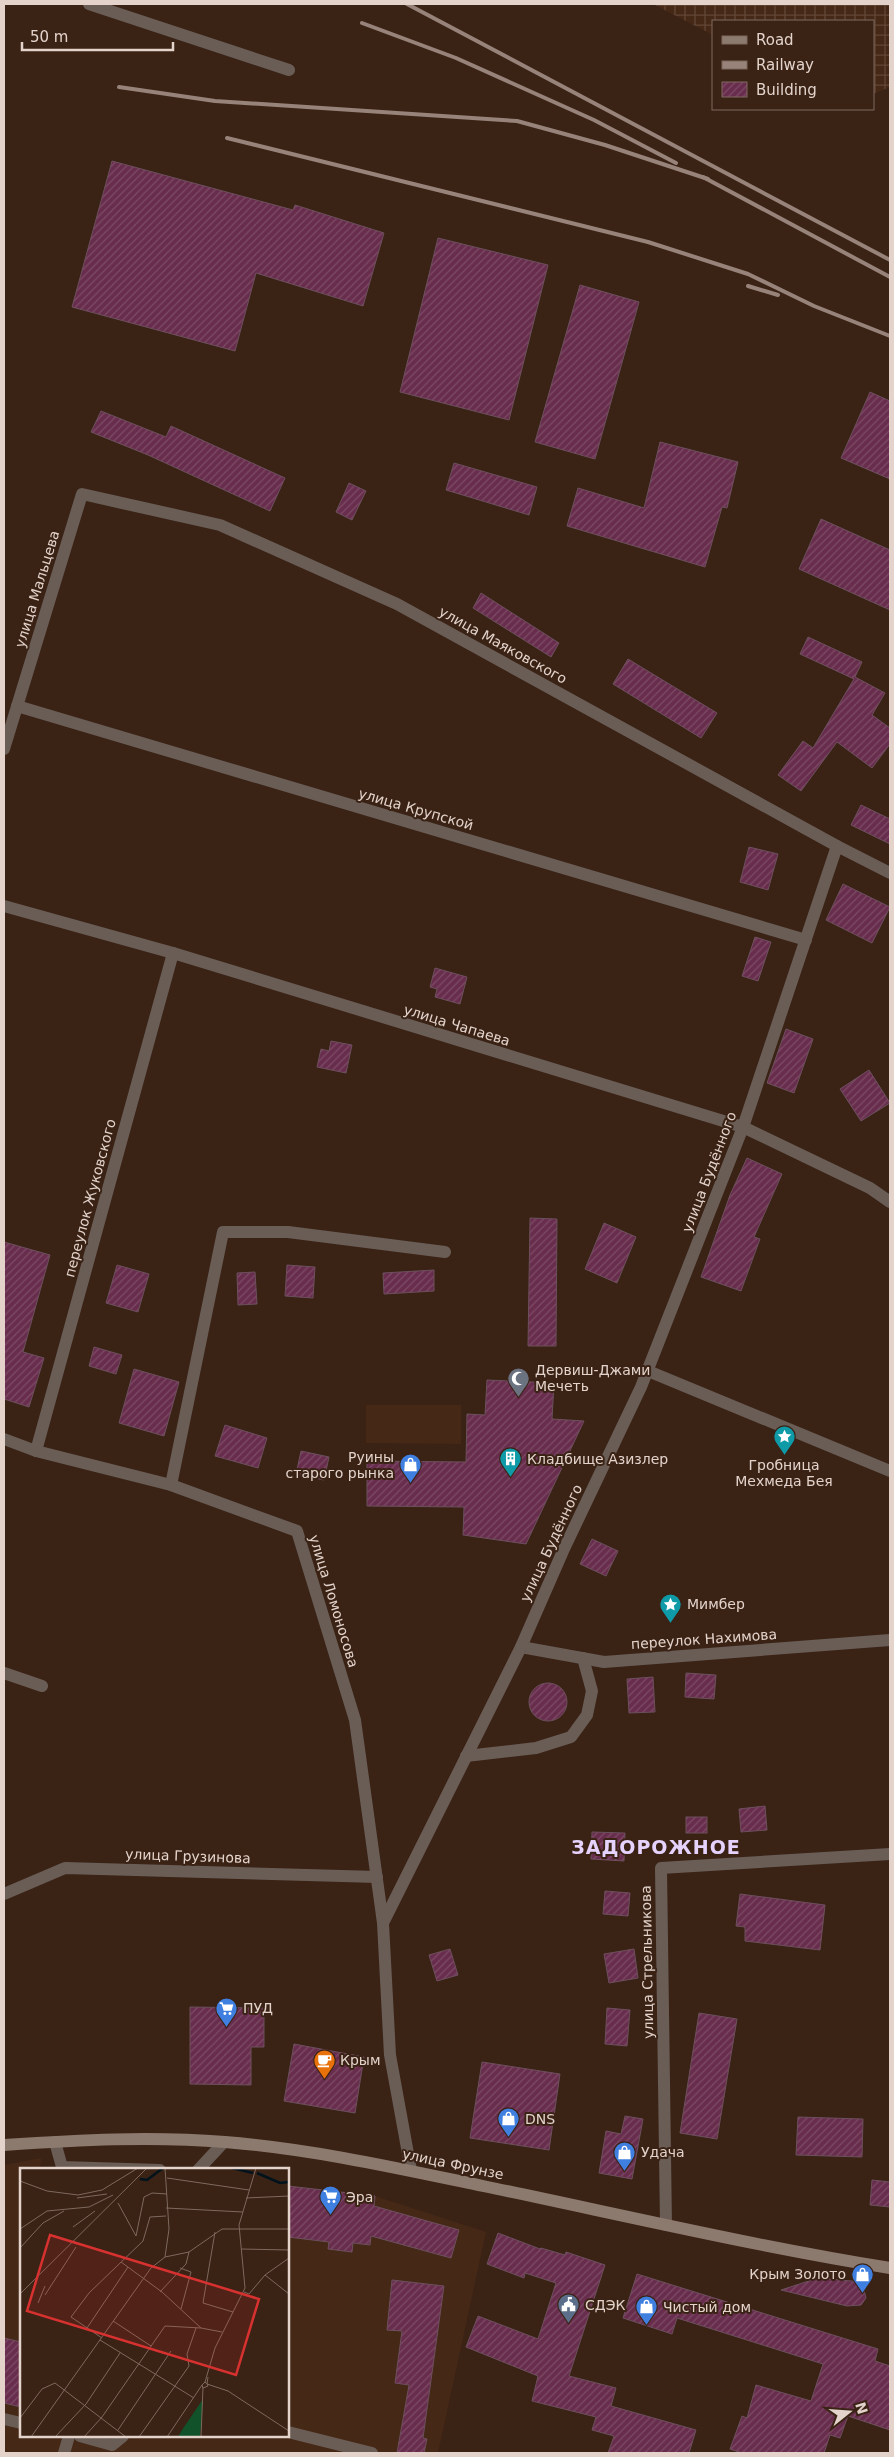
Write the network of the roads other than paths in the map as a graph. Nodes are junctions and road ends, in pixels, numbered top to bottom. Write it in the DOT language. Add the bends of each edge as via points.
graph roads {
  1 [pos="89,4"];
  2 [pos="289,70"];
  3 [pos="82,494"];
  4 [pos="17,706"];
  5 [pos="4,749"];
  6 [pos="838,846"];
  7 [pos="890,872"];
  8 [pos="4,906"];
  9 [pos="806,940"];
  10 [pos="173,954"];
  11 [pos="743,1127"];
  12 [pos="890,1202"];
  13 [pos="445,1252"];
  14 [pos="648,1371"];
  15 [pos="4,1439"];
  16 [pos="36,1451"];
  17 [pos="890,1471"];
  18 [pos="171,1485"];
  19 [pos="890,1640"];
  20 [pos="521,1647"];
  21 [pos="583,1658"];
  22 [pos="4,1674"];
  23 [pos="42,1686"];
  24 [pos="466,1756"];
  25 [pos="890,1854"];
  26 [pos="377,1877"];
  27 [pos="4,1894"];
  28 [pos="383,1924"];
  29 [pos="55,2142"];
  30 [pos="224,2142"];
  31 [pos="4,2145"];
  32 [pos="95,2168"];
  33 [pos="200,2168"];
  34 [pos="411,2170"];
  35 [pos="666,2225"];
  36 [pos="890,2268"];
  37 [pos="4,2419"];
  38 [pos="20,2423"];
  39 [pos="289,2432"];
  40 [pos="69,2437"];
  41 [pos="84,2437"];
  42 [pos="122,2437"];
  43 [pos="64,2453"];
  44 [pos="372,2453"];
  1 -- 2 [label="street"];
  3 -- 4 [label="street, улица Мальцева"];
  3 -- 6 [label="street, улица Маяковского" via="220,525 397,604"];
  4 -- 5 [label="street, улица Мальцева"];
  4 -- 9 [label="street, улица Крупской"];
  6 -- 7 [label="street, улица Маяковского"];
  6 -- 9 [label="street, улица Будённого"];
  8 -- 10 [label="street, улица Чапаева"];
  9 -- 11 [label="street, улица Будённого"];
  10 -- 11 [label="street, улица Чапаева"];
  10 -- 16 [label="street, переулок Жуковского"];
  11 -- 12 [label="street, улица Чапаева" via="870,1188"];
  11 -- 14 [label="street, улица Будённого"];
  13 -- 18 [label="street" via="288,1232 223,1232"];
  14 -- 17 [label="street"];
  14 -- 20 [label="street, улица Будённого"];
  15 -- 16 [label="street, улица Ломоносова"];
  16 -- 18 [label="street, улица Ломоносова"];
  18 -- 26 [label="street, улица Ломоносова" via="297,1531 355,1720"];
  19 -- 21 [label="street, переулок Нахимова" via="604,1662"];
  20 -- 21 [label="street, переулок Нахимова"];
  20 -- 24 [label="street, улица Будённого"];
  21 -- 24 [label="street" via="592,1691 586,1715 571,1737 536,1748"];
  22 -- 23 [label="street"];
  24 -- 28 [label="street, улица Будённого"];
  25 -- 35 [label="street, улица Стрельникова" via="661,1868"];
  26 -- 27 [label="street, улица Грузинова" via="65,1868"];
  26 -- 28 [label="street, улица Ломоносова"];
  28 -- 34 [label="street, улица Будённого" via="390,2055"];
  29 -- 30 [label="main road, улица Фрунзе" via="120,2138"];
  29 -- 31 [label="main road, улица Фрунзе"];
  29 -- 32 [label="street" via="62,2167"];
  30 -- 33 [label="street"];
  30 -- 34 [label="main road, улица Фрунзе" via="311,2152"];
  34 -- 35 [label="main road, улица Фрунзе"];
  35 -- 36 [label="main road, улица Фрунзе"];
  37 -- 38 [label="street"];
  39 -- 44 [label="street"];
  40 -- 43 [label="street"];
  41 -- 42 [label="street" via="112,2445"];
}
